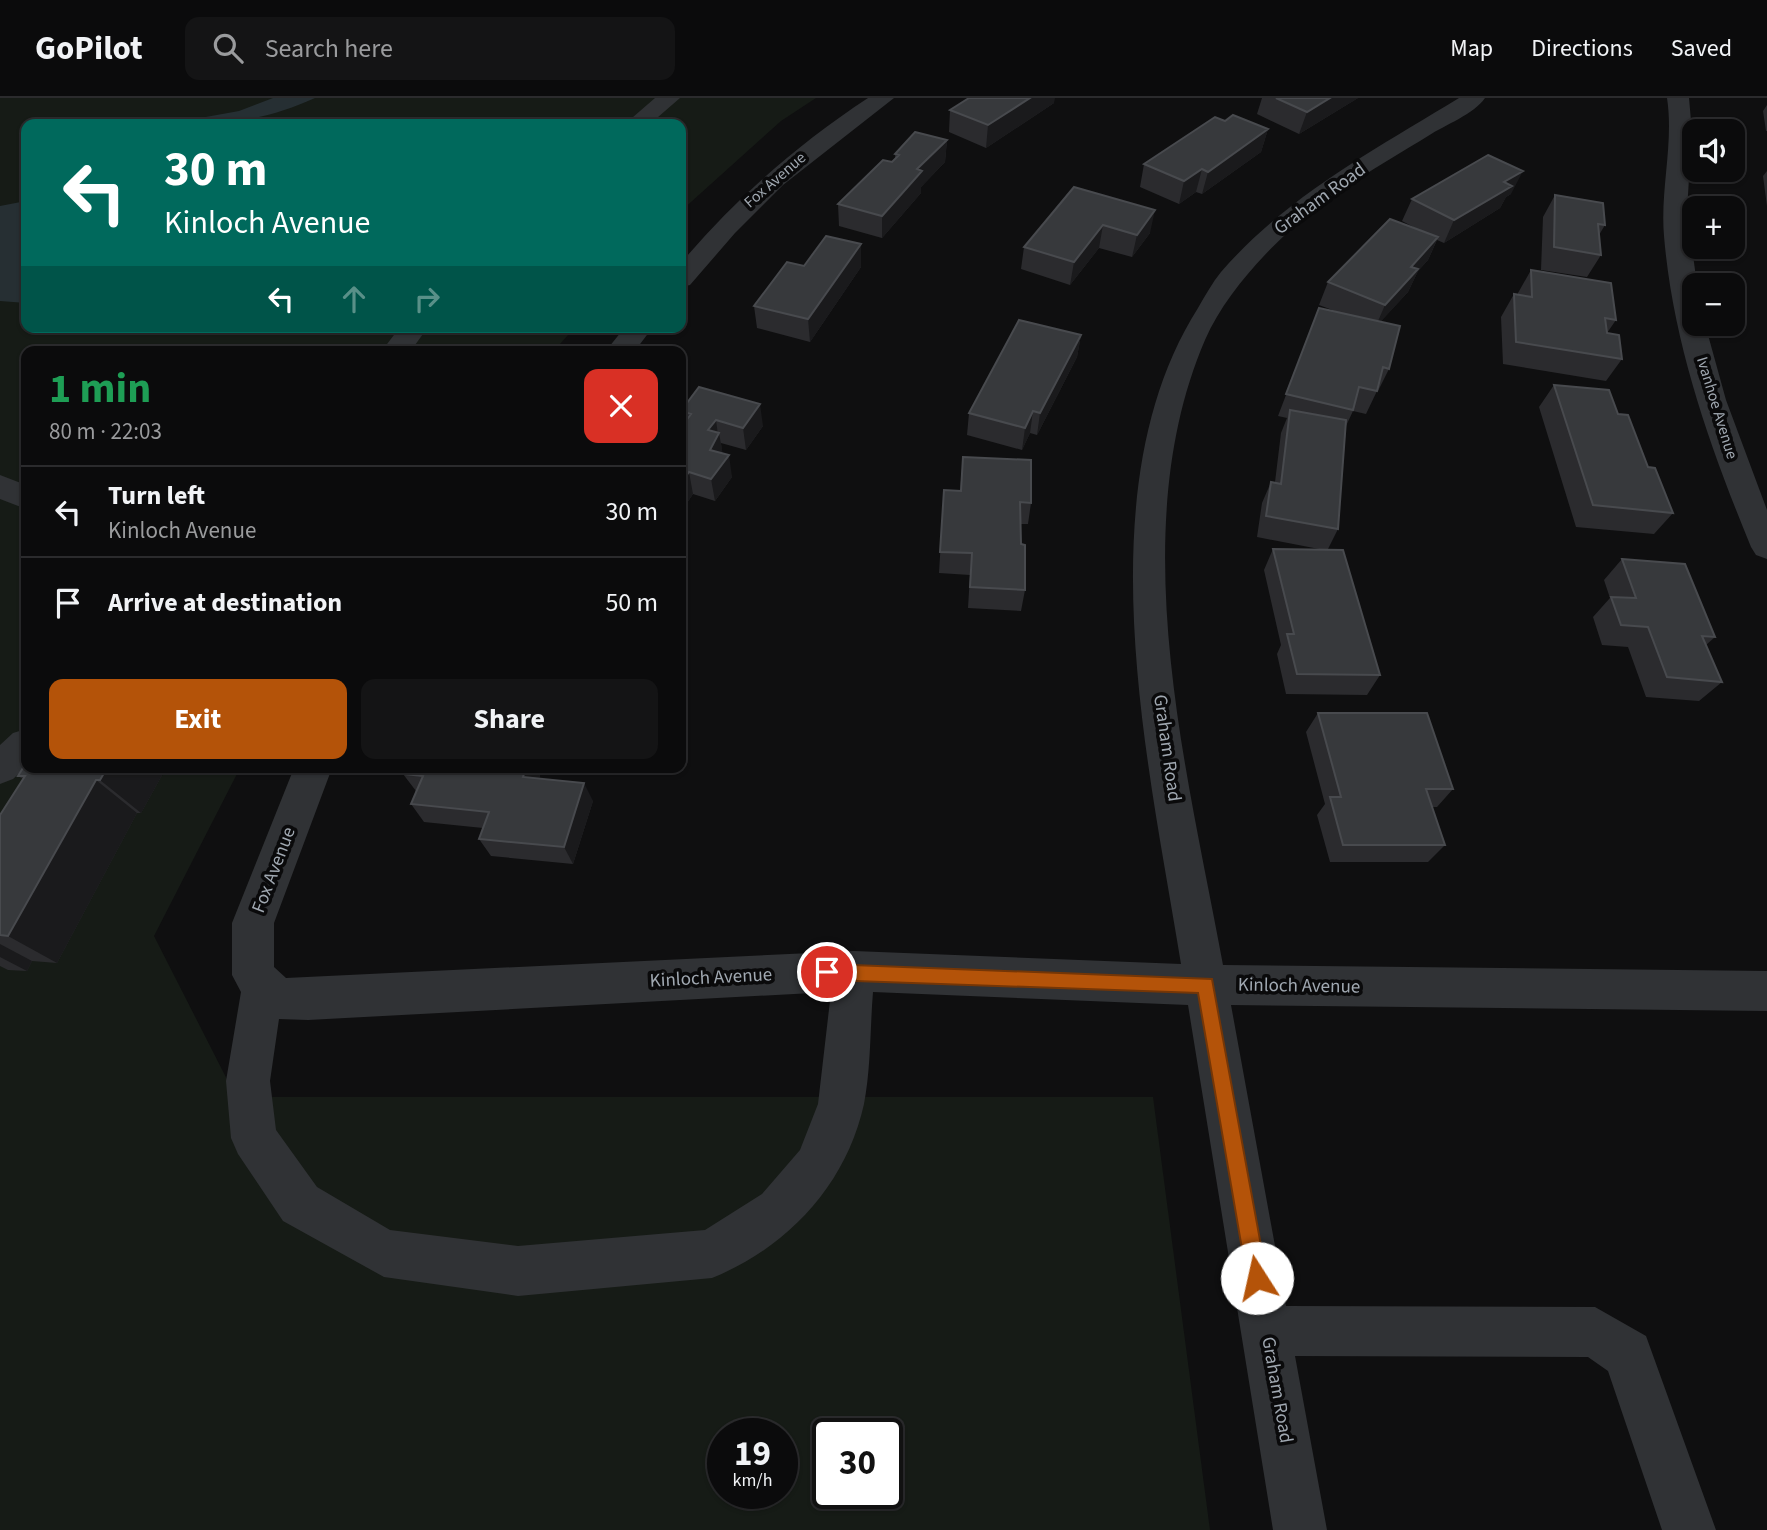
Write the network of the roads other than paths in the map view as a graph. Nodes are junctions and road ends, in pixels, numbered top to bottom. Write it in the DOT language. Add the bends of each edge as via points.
graph roads {
  1 [pos="669,98"];
  2 [pos="883,98"];
  3 [pos="1474,98"];
  4 [pos="1678,98"];
  5 [pos="642,119"];
  6 [pos="686,273"];
  7 [pos="0,485"];
  8 [pos="21,496"];
  9 [pos="1767,547"];
  10 [pos="21,749"];
  11 [pos="0,768"];
  12 [pos="311,773"];
  13 [pos="854,971"];
  14 [pos="258,980"];
  15 [pos="1205,985"];
  16 [pos="1767,991"];
  17 [pos="1267,1332"];
  18 [pos="1300,1530"];
  19 [pos="1689,1530"];
  1 -- 5 [label="street"];
  2 -- 6 [label="street, Fox Avenue" via="773,180 712,239"];
  3 -- 15 [label="street, Graham Road" via="1314,199 1258,246 1225,281 1200,321 1162,426 1150,496 1147,559 1155,666"];
  4 -- 9 [label="street, Ivanhoe Avenue" via="1675,191 1693,329 1716,413"];
  7 -- 8 [label="street"];
  10 -- 11 [label="street"];
  12 -- 14 [label="street, Fox Avenue" via="253,923"];
  13 -- 14 [label="street, Kinloch Avenue" via="308,1000 276,998"];
  13 -- 14 [label="street, Fox Avenue" via="841,1104 817,1166 779,1210 712,1254 518,1271 384,1253 300,1204 254,1139 248,1081"];
  13 -- 15 [label="street, Kinloch Avenue"];
  15 -- 16 [label="street, Kinloch Avenue"];
  15 -- 17 [label="street, Graham Road"];
  17 -- 18 [label="street, Graham Road"];
  17 -- 19 [label="street" via="1595,1332 1628,1354"];
}
